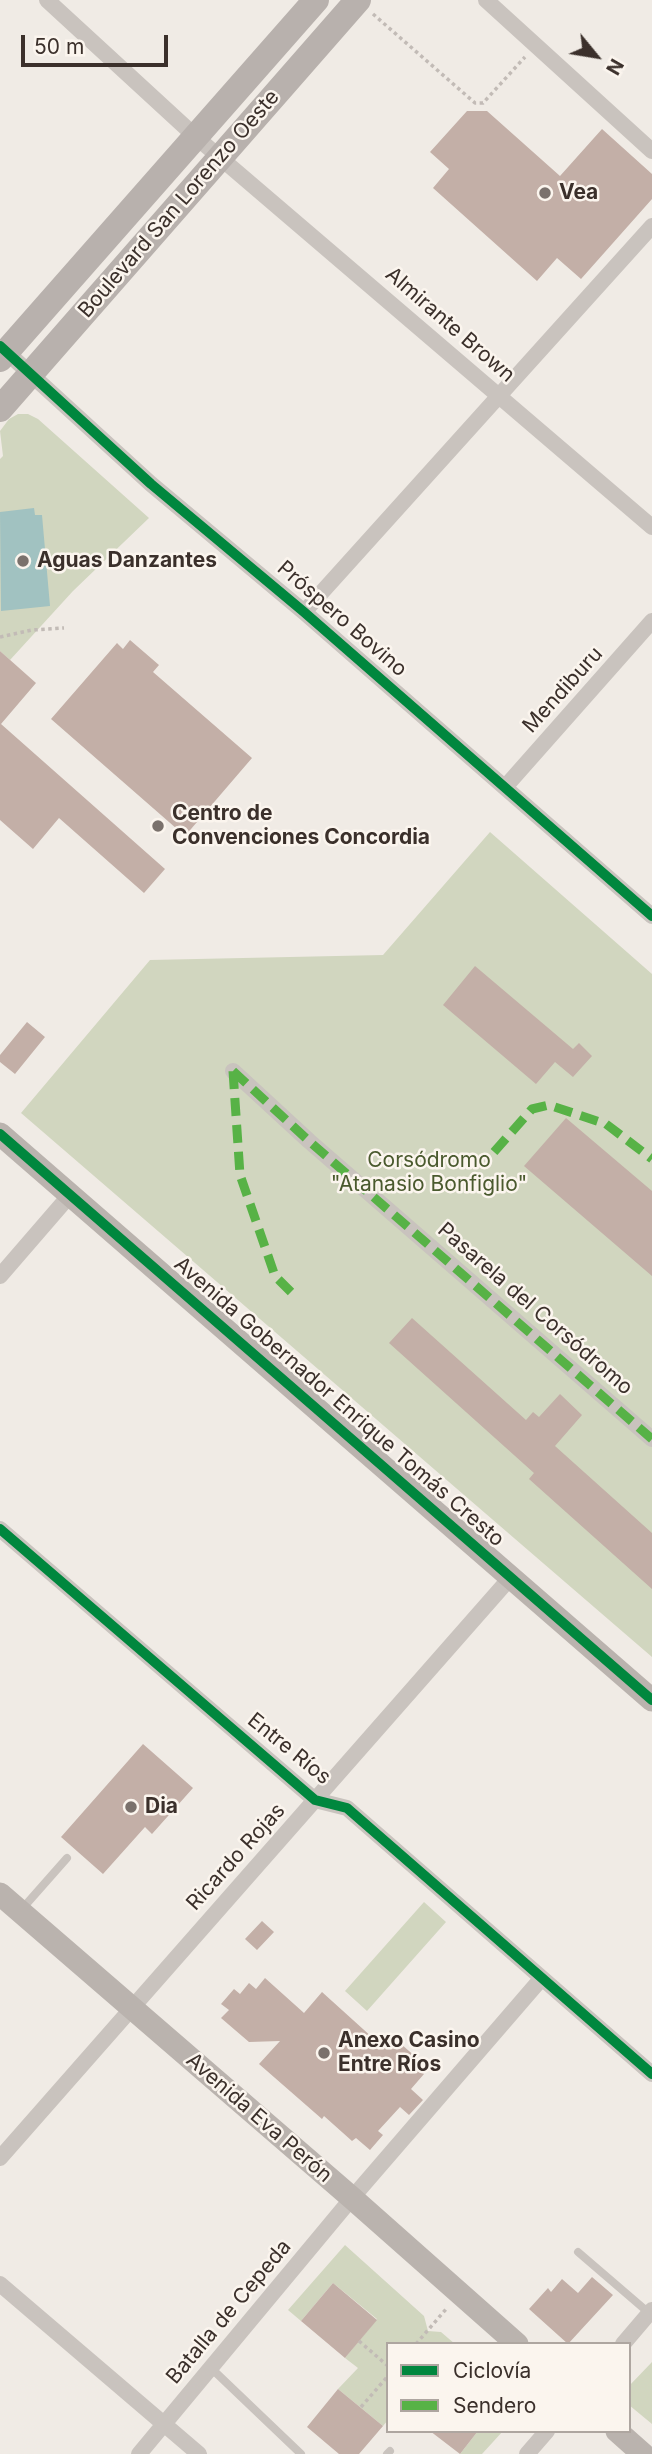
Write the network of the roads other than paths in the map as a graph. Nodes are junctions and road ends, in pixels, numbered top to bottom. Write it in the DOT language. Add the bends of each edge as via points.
graph roads {
  1 [pos="47,0"];
  2 [pos="316,0"];
  3 [pos="358,0"];
  4 [pos="486,0"];
  5 [pos="196,137"];
  6 [pos="652,151"];
  7 [pos="221,156"];
  8 [pos="652,226"];
  9 [pos="2,352"];
  10 [pos="30,373"];
  11 [pos="500,396"];
  12 [pos="0,409"];
  13 [pos="652,527"];
  14 [pos="304,612"];
  15 [pos="652,621"];
  16 [pos="506,786"];
  17 [pos="652,916"];
  18 [pos="233,1071"];
  19 [pos="0,1134"];
  20 [pos="70,1195"];
  21 [pos="0,1276"];
  22 [pos="652,1439"];
  23 [pos="0,1529"];
  24 [pos="512,1577"];
  25 [pos="652,1700"];
  26 [pos="315,1800"];
  27 [pos="67,1858"];
  28 [pos="0,1894"];
  29 [pos="20,1911"];
  30 [pos="541,1979"];
  31 [pos="131,2008"];
  32 [pos="652,2074"];
  33 [pos="0,2158"];
  34 [pos="352,2198"];
  35 [pos="578,2252"];
  36 [pos="0,2284"];
  37 [pos="651,2311"];
  38 [pos="515,2342"];
  39 [pos="625,2342"];
  40 [pos="211,2368"];
  41 [pos="164,2424"];
  42 [pos="545,2433"];
  43 [pos="619,2433"];
  44 [pos="139,2454"];
  45 [pos="199,2454"];
  46 [pos="301,2454"];
  47 [pos="527,2454"];
  48 [pos="643,2454"];
  1 -- 5 [label="street"];
  2 -- 5 [label="main road, Boulevard San Lorenzo Oeste"];
  3 -- 7 [label="main road, Boulevard San Lorenzo Oeste"];
  4 -- 6 [label="street"];
  5 -- 7 [label="street, Almirante Brown"];
  5 -- 9 [label="main road, Boulevard San Lorenzo Oeste"];
  7 -- 10 [label="main road, Boulevard San Lorenzo Oeste"];
  7 -- 11 [label="street, Almirante Brown"];
  8 -- 11 [label="street"];
  9 -- 10 [label="street, Próspero Bovino"];
  10 -- 12 [label="main road, Boulevard San Lorenzo Oeste"];
  10 -- 14 [label="street, Próspero Bovino" via="151,484"];
  11 -- 13 [label="street, Almirante Brown"];
  11 -- 14 [label="street"];
  14 -- 16 [label="street, Próspero Bovino"];
  15 -- 16 [label="street, Mendiburu"];
  16 -- 17 [label="street, Próspero Bovino"];
  18 -- 22 [label="street, Pasarela del Corsódromo"];
  19 -- 20 [label="street, Avenida Gobernador Enrique Tomás Cresto"];
  20 -- 21 [label="street"];
  20 -- 24 [label="street, Avenida Gobernador Enrique Tomás Cresto"];
  23 -- 26 [label="street, Entre Ríos"];
  24 -- 25 [label="street, Avenida Gobernador Enrique Tomás Cresto"];
  24 -- 26 [label="street, Ricardo Rojas"];
  26 -- 30 [label="street, Entre Ríos" via="347,1808"];
  26 -- 31 [label="street, Ricardo Rojas"];
  27 -- 29 [label="lane"];
  28 -- 29 [label="street, Avenida Eva Perón"];
  29 -- 31 [label="street, Avenida Eva Perón"];
  30 -- 32 [label="street, Entre Ríos"];
  30 -- 34 [label="street, Batalla de Cepeda"];
  31 -- 33 [label="street, Ricardo Rojas"];
  31 -- 34 [label="street, Avenida Eva Perón"];
  34 -- 38 [label="street, Avenida Eva Perón"];
  34 -- 40 [label="street, Batalla de Cepeda"];
  35 -- 37 [label="lane"];
  36 -- 41 [label="street"];
  37 -- 39 [label="street"];
  40 -- 41 [label="street, Batalla de Cepeda"];
  40 -- 46 [label="lane"];
  41 -- 44 [label="street, Batalla de Cepeda"];
  41 -- 45 [label="street"];
  42 -- 47 [label="street"];
  43 -- 48 [label="street"];
}
